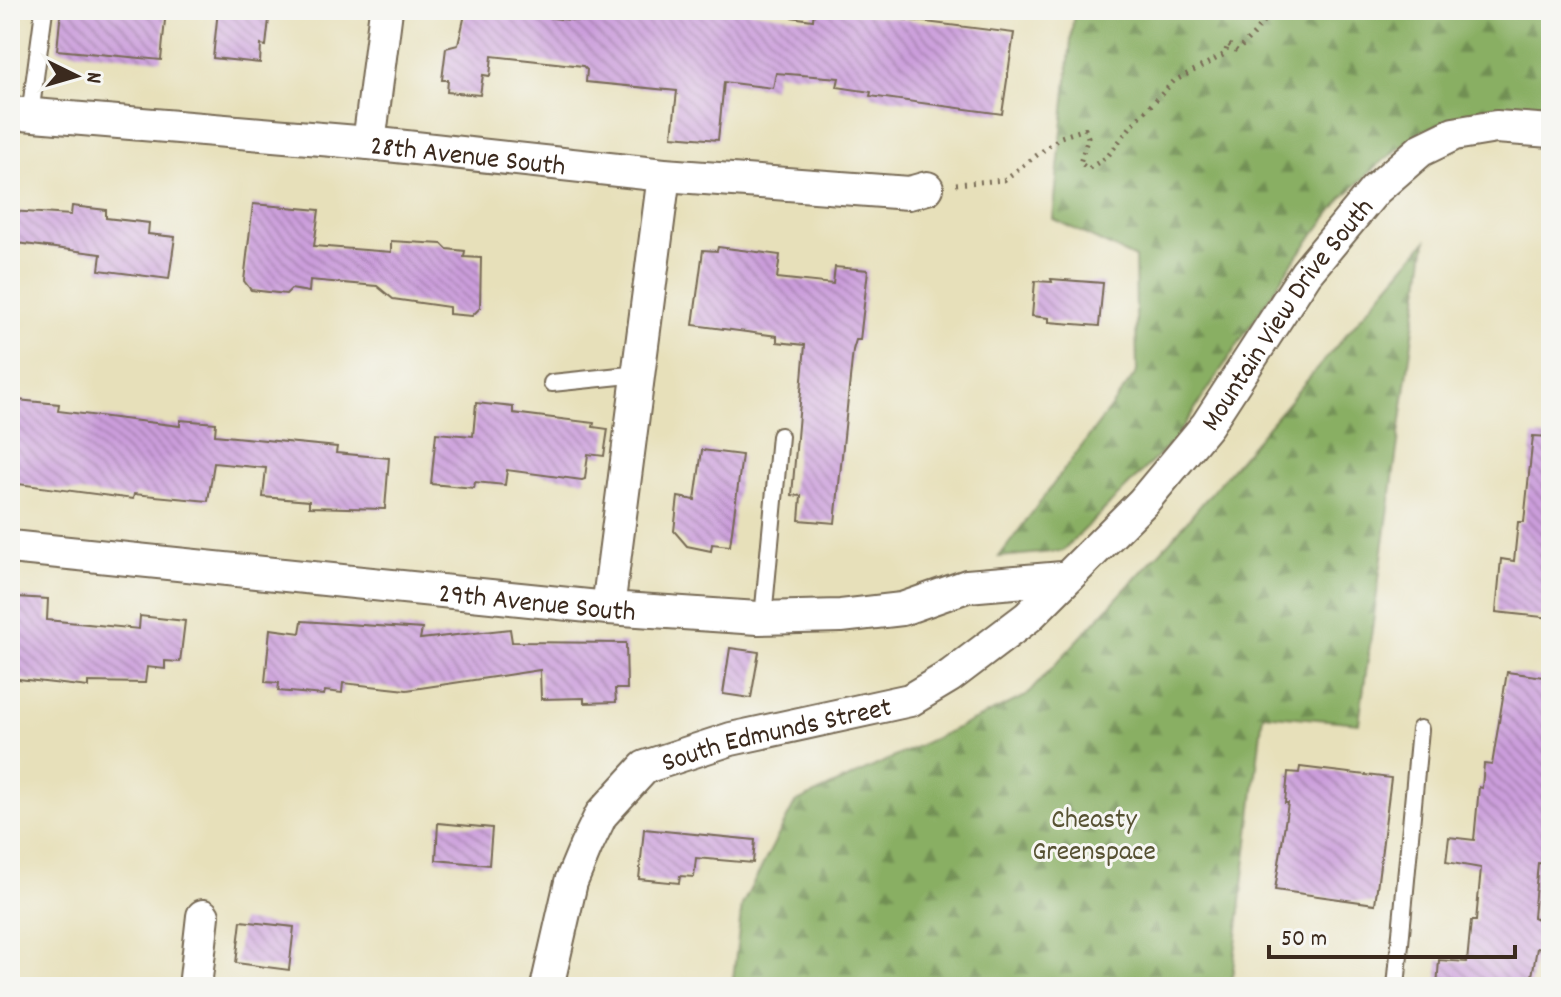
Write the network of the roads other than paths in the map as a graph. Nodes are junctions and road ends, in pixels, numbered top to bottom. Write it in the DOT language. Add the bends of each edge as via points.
graph roads {
  1 [pos="44,10"];
  2 [pos="386,10"];
  3 [pos="20,114"];
  4 [pos="1551,131"];
  5 [pos="369,143"];
  6 [pos="664,175"];
  7 [pos="927,188"];
  8 [pos="639,374"];
  9 [pos="552,383"];
  10 [pos="780,436"];
  11 [pos="10,547"];
  12 [pos="1063,578"];
  13 [pos="608,608"];
  14 [pos="763,618"];
  15 [pos="1420,729"];
  16 [pos="203,916"];
  17 [pos="195,987"];
  18 [pos="547,987"];
  19 [pos="1396,987"];
  1 -- 3 [label="lane"];
  2 -- 5 [label="street"];
  3 -- 5 [label="street, 28th Avenue South"];
  4 -- 12 [label="street, Mountain View Drive South" via="1496,127 1454,134 1421,150 1375,190 1306,273 1207,425 1143,502"];
  5 -- 6 [label="street, 28th Avenue South"];
  6 -- 7 [label="street, 28th Avenue South" via="909,193"];
  6 -- 8 [label="street"];
  8 -- 9 [label="lane"];
  8 -- 13 [label="street"];
  10 -- 14 [label="lane"];
  11 -- 13 [label="street, 29th Avenue South"];
  12 -- 14 [label="street, 29th Avenue South" via="967,586 902,609"];
  12 -- 18 [label="street, South Edmunds Street" via="1028,617 910,700 731,739 645,767 601,815 576,870"];
  13 -- 14 [label="street, 29th Avenue South"];
  15 -- 19 [label="lane"];
  16 -- 17 [label="street"];
}
